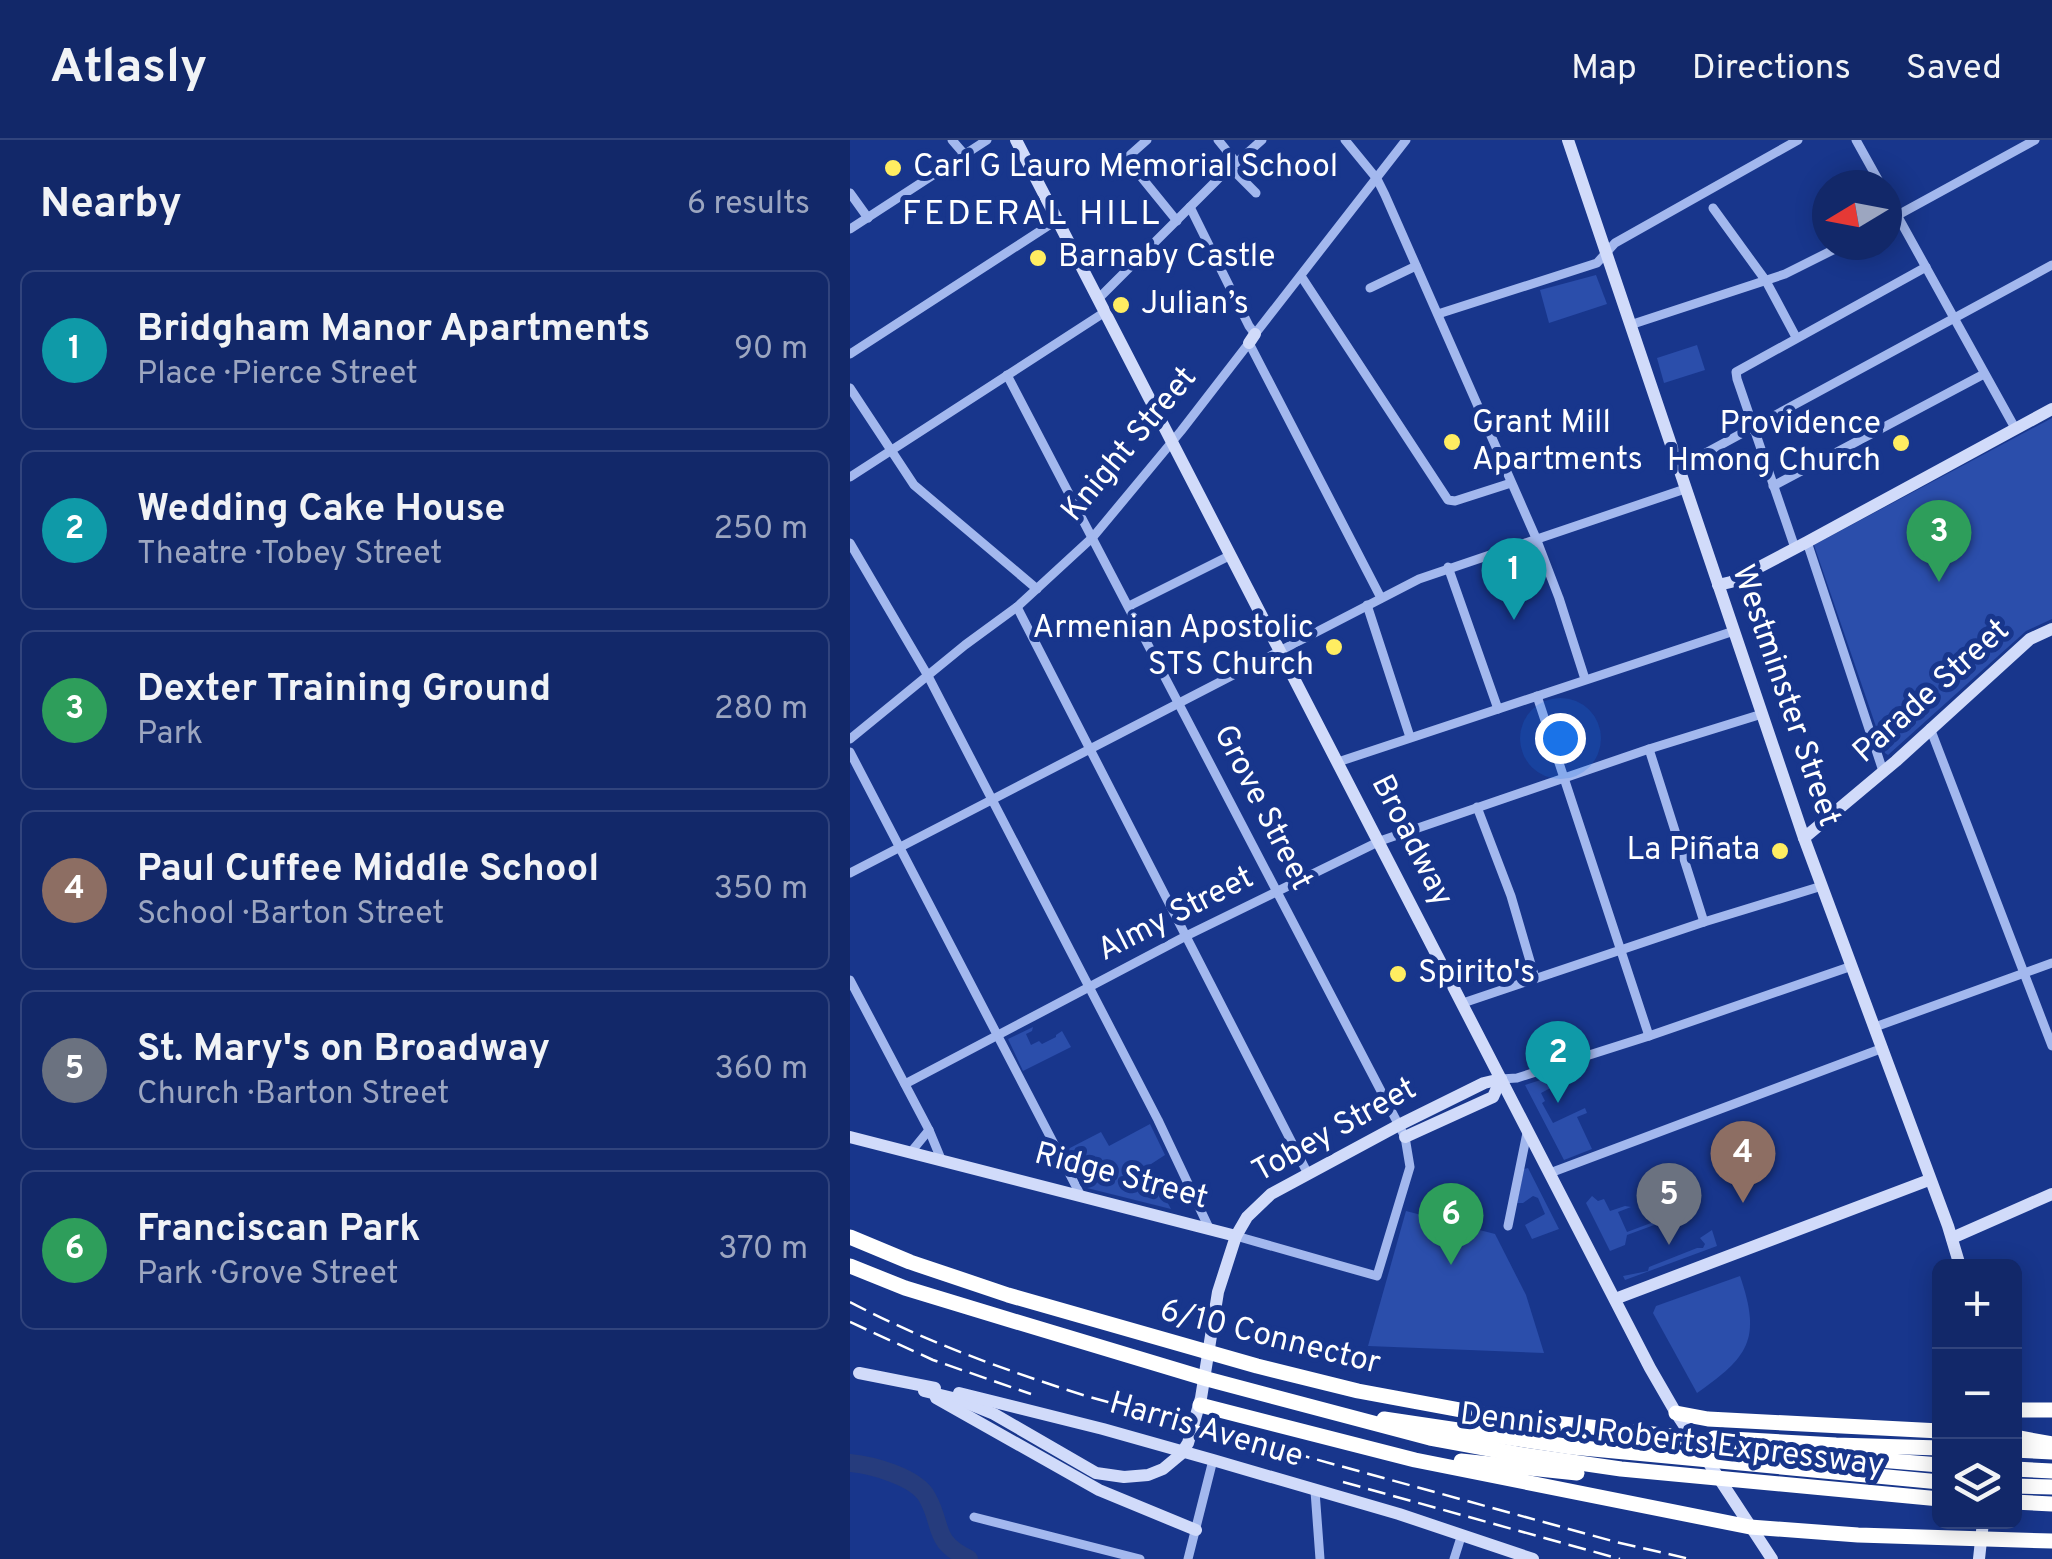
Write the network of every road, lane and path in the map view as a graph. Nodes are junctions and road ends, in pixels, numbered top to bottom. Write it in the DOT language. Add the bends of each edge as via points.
graph roads {
  1 [pos="952,140"];
  2 [pos="987,140"];
  3 [pos="1016,140"];
  4 [pos="1147,140"];
  5 [pos="1218,140"];
  6 [pos="1262,140"];
  7 [pos="1345,140"];
  8 [pos="1406,140"];
  9 [pos="1568,140"];
  10 [pos="1798,140"];
  11 [pos="1856,140"];
  12 [pos="2035,140"];
  13 [pos="965,155"];
  14 [pos="1234,165"];
  15 [pos="1873,170"];
  16 [pos="1376,178"];
  17 [pos="850,192"];
  18 [pos="1256,194"];
  19 [pos="1190,207"];
  20 [pos="1713,208"];
  21 [pos="1902,213"];
  22 [pos="868,218"];
  23 [pos="1058,220"];
  24 [pos="1178,221"];
  25 [pos="1902,225"];
  26 [pos="850,230"];
  27 [pos="1606,253"];
  28 [pos="1814,260"];
  29 [pos="1416,266"];
  30 [pos="2052,266"];
  31 [pos="1926,267"];
  32 [pos="1300,276"];
  33 [pos="1766,280"];
  34 [pos="1370,288"];
  35 [pos="1102,305"];
  36 [pos="1438,314"];
  37 [pos="1954,320"];
  38 [pos="1630,325"];
  39 [pos="1796,337"];
  40 [pos="1252,338"];
  41 [pos="850,354"];
  42 [pos="1984,374"];
  43 [pos="1007,375"];
  44 [pos="850,388"];
  45 [pos="2052,409"];
  46 [pos="1754,427"];
  47 [pos="2015,428"];
  48 [pos="1172,441"];
  49 [pos="891,450"];
  50 [pos="1678,468"];
  51 [pos="850,478"];
  52 [pos="1511,483"];
  53 [pos="1773,486"];
  54 [pos="1685,488"];
  55 [pos="1093,537"];
  56 [pos="1536,538"];
  57 [pos="850,543"];
  58 [pos="1801,546"];
  59 [pos="1231,555"];
  60 [pos="1448,567"];
  61 [pos="1718,585"];
  62 [pos="1037,589"];
  63 [pos="1381,598"];
  64 [pos="1367,605"];
  65 [pos="1129,606"];
  66 [pos="1017,607"];
  67 [pos="2052,629"];
  68 [pos="1734,630"];
  69 [pos="1280,649"];
  70 [pos="928,676"];
  71 [pos="1585,679"];
  72 [pos="1538,696"];
  73 [pos="1178,702"];
  74 [pos="1498,708"];
  75 [pos="1762,714"];
  76 [pos="1930,728"];
  77 [pos="1410,737"];
  78 [pos="850,739"];
  79 [pos="1089,748"];
  80 [pos="1649,750"];
  81 [pos="850,752"];
  82 [pos="1338,762"];
  83 [pos="1883,771"];
  84 [pos="1565,779"];
  85 [pos="992,800"];
  86 [pos="1477,807"];
  87 [pos="1804,838"];
  88 [pos="1380,841"];
  89 [pos="899,847"];
  90 [pos="850,873"];
  91 [pos="1822,886"];
  92 [pos="1277,891"];
  93 [pos="1704,922"];
  94 [pos="1186,936"];
  95 [pos="1621,950"];
  96 [pos="2052,963"];
  97 [pos="1852,966"];
  98 [pos="2024,973"];
  99 [pos="1535,978"];
  100 [pos="850,980"];
  101 [pos="1089,987"];
  102 [pos="1463,1003"];
  103 [pos="1875,1027"];
  104 [pos="998,1036"];
  105 [pos="1649,1036"];
  106 [pos="2052,1046"];
  107 [pos="1883,1048"];
  108 [pos="1501,1079"];
  109 [pos="905,1084"];
  110 [pos="929,1130"];
  111 [pos="1528,1130"];
  112 [pos="1402,1131"];
  113 [pos="850,1137"];
  114 [pos="911,1152"];
  115 [pos="941,1159"];
  116 [pos="1550,1173"];
  117 [pos="1308,1174"];
  118 [pos="1930,1180"];
  119 [pos="1080,1194"];
  120 [pos="2052,1194"];
  121 [pos="1508,1226"];
  122 [pos="1209,1228"];
  123 [pos="1236,1236"];
  124 [pos="850,1237"];
  125 [pos="1952,1238"];
  126 [pos="1958,1259"];
  127 [pos="850,1266"];
  128 [pos="1378,1276"];
  129 [pos="1615,1298"];
  130 [pos="854,1372"];
  131 [pos="924,1391"];
  132 [pos="1200,1405"];
  133 [pos="2022,1410"];
  134 [pos="2052,1410"];
  135 [pos="1341,1413"];
  136 [pos="1683,1426"];
  137 [pos="1932,1431"];
  138 [pos="2022,1438"];
  139 [pos="2052,1444"];
  140 [pos="1932,1448"];
  141 [pos="2022,1450"];
  142 [pos="2052,1452"];
  143 [pos="1388,1454"];
  144 [pos="1214,1460"];
  145 [pos="1932,1464"];
  146 [pos="2022,1469"];
  147 [pos="2052,1470"];
  148 [pos="1692,1477"];
  149 [pos="1932,1481"];
  150 [pos="2022,1486"];
  151 [pos="2052,1488"];
  152 [pos="1315,1491"];
  153 [pos="1932,1498"];
  154 [pos="2022,1502"];
  155 [pos="2052,1504"];
  156 [pos="974,1517"];
  157 [pos="1750,1526"];
  158 [pos="1196,1530"];
  159 [pos="1982,1530"];
  160 [pos="1462,1537"];
  161 [pos="2052,1540"];
  162 [pos="1140,1559"];
  163 [pos="1188,1559"];
  164 [pos="1320,1559"];
  165 [pos="1454,1559"];
  166 [pos="1533,1559"];
  167 [pos="1772,1559"];
  168 [pos="1979,1559"];
  1 -- 13 [label="street"];
  2 -- 13 [label="street"];
  3 -- 23 [label="main road, Broadway"];
  4 -- 24 [label="street" via="1129,162"];
  5 -- 14 [label="street"];
  6 -- 14 [label="street"];
  7 -- 16 [label="street"];
  8 -- 16 [label="street, Knight Street"];
  9 -- 27 [label="main road, Westminster Street"];
  10 -- 27 [label="street"];
  11 -- 15 [label="street"];
  12 -- 21 [label="street"];
  13 -- 22 [label="street"];
  14 -- 18 [label="street"];
  14 -- 19 [label="street"];
  16 -- 29 [label="street"];
  16 -- 32 [label="street, Knight Street"];
  17 -- 22 [label="street"];
  19 -- 24 [label="street"];
  19 -- 40 [label="street"];
  20 -- 33 [label="street"];
  22 -- 26 [label="street"];
  23 -- 35 [label="main road, Broadway"];
  23 -- 41 [label="street"];
  24 -- 35 [label="street"];
  25 -- 31 [label="street"];
  27 -- 36 [label="street" via="1598,263"];
  27 -- 38 [label="main road, Westminster Street"];
  28 -- 33 [label="street"];
  29 -- 34 [label="street"];
  29 -- 36 [label="street"];
  30 -- 37 [label="street"];
  31 -- 37 [label="street"];
  31 -- 39 [label="street"];
  32 -- 40 [label="street, Knight Street"];
  32 -- 52 [label="street" via="1448,500"];
  33 -- 38 [label="street"];
  33 -- 39 [label="street"];
  35 -- 43 [label="street"];
  35 -- 48 [label="main road, Broadway"];
  36 -- 52 [label="street"];
  37 -- 42 [label="street"];
  37 -- 46 [label="street"];
  38 -- 50 [label="main road, Westminster Street"];
  39 -- 46 [label="street" via="1736,372"];
  40 -- 48 [label="street, Knight Street"];
  40 -- 63 [label="street"];
  42 -- 47 [label="street"];
  42 -- 53 [label="street"];
  43 -- 49 [label="street"];
  43 -- 55 [label="street, Grove Street"];
  44 -- 49 [label="street"];
  45 -- 47 [label="main road"];
  46 -- 50 [label="street"];
  46 -- 53 [label="street"];
  47 -- 58 [label="main road"];
  48 -- 55 [label="street, Knight Street"];
  48 -- 59 [label="main road, Broadway"];
  49 -- 51 [label="street"];
  49 -- 62 [label="street" via="914,485"];
  50 -- 54 [label="main road, Westminster Street"];
  52 -- 56 [label="street"];
  53 -- 58 [label="street"];
  54 -- 56 [label="street"];
  54 -- 61 [label="main road, Westminster Street"];
  55 -- 62 [label="street, Knight Street"];
  55 -- 65 [label="street, Grove Street"];
  56 -- 60 [label="street"];
  56 -- 71 [label="street"];
  57 -- 70 [label="street"];
  58 -- 61 [label="main road"];
  58 -- 83 [label="street"];
  59 -- 65 [label="street"];
  59 -- 69 [label="main road, Broadway"];
  60 -- 63 [label="street"];
  60 -- 74 [label="street"];
  61 -- 68 [label="main road, Westminster Street"];
  62 -- 66 [label="street, Knight Street"];
  63 -- 64 [label="street"];
  64 -- 69 [label="street"];
  64 -- 77 [label="street"];
  65 -- 73 [label="street, Grove Street"];
  66 -- 70 [label="street, Knight Street"];
  66 -- 79 [label="street"];
  67 -- 76 [label="main road, Parade Street" via="2030,639"];
  68 -- 71 [label="street"];
  68 -- 75 [label="main road, Westminster Street"];
  69 -- 73 [label="street"];
  69 -- 82 [label="main road, Broadway"];
  70 -- 78 [label="street, Knight Street"];
  70 -- 85 [label="street"];
  71 -- 72 [label="street"];
  72 -- 74 [label="street"];
  72 -- 84 [label="street"];
  73 -- 79 [label="street"];
  73 -- 92 [label="street, Grove Street"];
  74 -- 77 [label="street"];
  75 -- 80 [label="street, Almy Street"];
  75 -- 87 [label="main road, Westminster Street"];
  76 -- 83 [label="main road, Parade Street"];
  76 -- 98 [label="street"];
  77 -- 82 [label="street"];
  79 -- 85 [label="street"];
  79 -- 94 [label="street"];
  80 -- 84 [label="street, Almy Street"];
  80 -- 93 [label="street"];
  81 -- 89 [label="street"];
  82 -- 88 [label="main road, Broadway"];
  83 -- 87 [label="main road, Parade Street"];
  84 -- 86 [label="street, Almy Street"];
  84 -- 95 [label="street"];
  85 -- 89 [label="street"];
  85 -- 101 [label="street"];
  86 -- 88 [label="street, Almy Street"];
  86 -- 99 [label="street"];
  87 -- 91 [label="main road, Westminster Street"];
  88 -- 92 [label="street, Almy Street"];
  88 -- 102 [label="main road, Broadway"];
  89 -- 90 [label="street"];
  89 -- 104 [label="street"];
  91 -- 93 [label="street"];
  91 -- 97 [label="main road, Westminster Street"];
  92 -- 94 [label="street, Almy Street"];
  92 -- 112 [label="street, Grove Street"];
  93 -- 95 [label="street"];
  94 -- 101 [label="street, Almy Street"];
  94 -- 117 [label="street"];
  95 -- 99 [label="street"];
  95 -- 105 [label="street"];
  96 -- 98 [label="street"];
  97 -- 103 [label="main road, Westminster Street"];
  97 -- 105 [label="street, Tobey Street"];
  98 -- 103 [label="street"];
  98 -- 106 [label="street"];
  99 -- 102 [label="street"];
  100 -- 109 [label="street"];
  101 -- 104 [label="street, Almy Street"];
  101 -- 122 [label="street"];
  102 -- 108 [label="main road, Broadway"];
  103 -- 107 [label="main road, Westminster Street"];
  104 -- 109 [label="street, Almy Street"];
  104 -- 119 [label="street"];
  105 -- 108 [label="street, Tobey Street"];
  107 -- 116 [label="street"];
  107 -- 118 [label="main road, Westminster Street"];
  108 -- 111 [label="main road, Broadway"];
  108 -- 112 [label="main road, Tobey Street" via="1484,1082"];
  109 -- 110 [label="street"];
  110 -- 114 [label="street"];
  110 -- 115 [label="street"];
  111 -- 116 [label="main road, Broadway"];
  111 -- 121 [label="street"];
  112 -- 117 [label="main road, Tobey Street"];
  112 -- 128 [label="street, Grove Street" via="1410,1167"];
  113 -- 114 [label="main road, Ridge Street"];
  114 -- 115 [label="main road, Ridge Street"];
  115 -- 119 [label="main road, Ridge Street"];
  116 -- 129 [label="main road, Broadway"];
  117 -- 123 [label="main road, Tobey Street" via="1257,1206"];
  118 -- 125 [label="main road, Westminster Street"];
  118 -- 129 [label="main road"];
  119 -- 122 [label="main road, Ridge Street"];
  120 -- 125 [label="main road"];
  122 -- 123 [label="main road, Ridge Street"];
  123 -- 128 [label="street, Ridge Street"];
  123 -- 132 [label="main road, Tobey Street" via="1218,1292"];
  124 -- 136 [label="highway, 6/10 Connector" via="975,1285 1307,1379 1561,1425"];
  125 -- 126 [label="main road, Westminster Street"];
  127 -- 135 [label="highway, 6/10 Connector" via="956,1304"];
  129 -- 136 [label="main road, Broadway"];
  130 -- 131 [label="main road, Harris Avenue"];
  130 -- 144 [label="main road, Harris Avenue" via="985,1398"];
  131 -- 132 [label="main road, Tobey Street" via="984,1410 1111,1476 1142,1476 1170,1463 1188,1444"];
  131 -- 158 [label="main road, Harris Avenue" via="1100,1490"];
  132 -- 143 [label="highway"];
  133 -- 134 [label="highway"];
  135 -- 148 [label="highway, Dennis J. Roberts Expressway" via="1482,1448"];
  135 -- 149 [label="highway" via="1572,1448"];
  136 -- 137 [label="highway" via="1708,1419"];
  136 -- 140 [label="highway, Dennis J. Roberts Expressway" via="1733,1437"];
  136 -- 145 [label="highway" via="1733,1448"];
  136 -- 157 [label="main road, Broadway"];
  138 -- 139 [label="highway"];
  141 -- 142 [label="highway"];
  143 -- 148 [label="highway" via="1637,1479"];
  143 -- 157 [label="highway"];
  144 -- 152 [label="main road, Harris Avenue"];
  144 -- 158 [label="street"];
  146 -- 147 [label="highway"];
  148 -- 153 [label="highway, Dennis J. Roberts Expressway"];
  150 -- 151 [label="highway"];
  152 -- 160 [label="main road, Harris Avenue"];
  152 -- 164 [label="street"];
  154 -- 155 [label="highway"];
  156 -- 162 [label="street"];
  157 -- 159 [label="highway" via="1858,1534"];
  157 -- 167 [label="main road, Broadway"];
  158 -- 163 [label="street"];
  159 -- 161 [label="highway"];
  159 -- 168 [label="main road"];
  160 -- 165 [label="street"];
  160 -- 166 [label="main road, Harris Avenue"];
}
